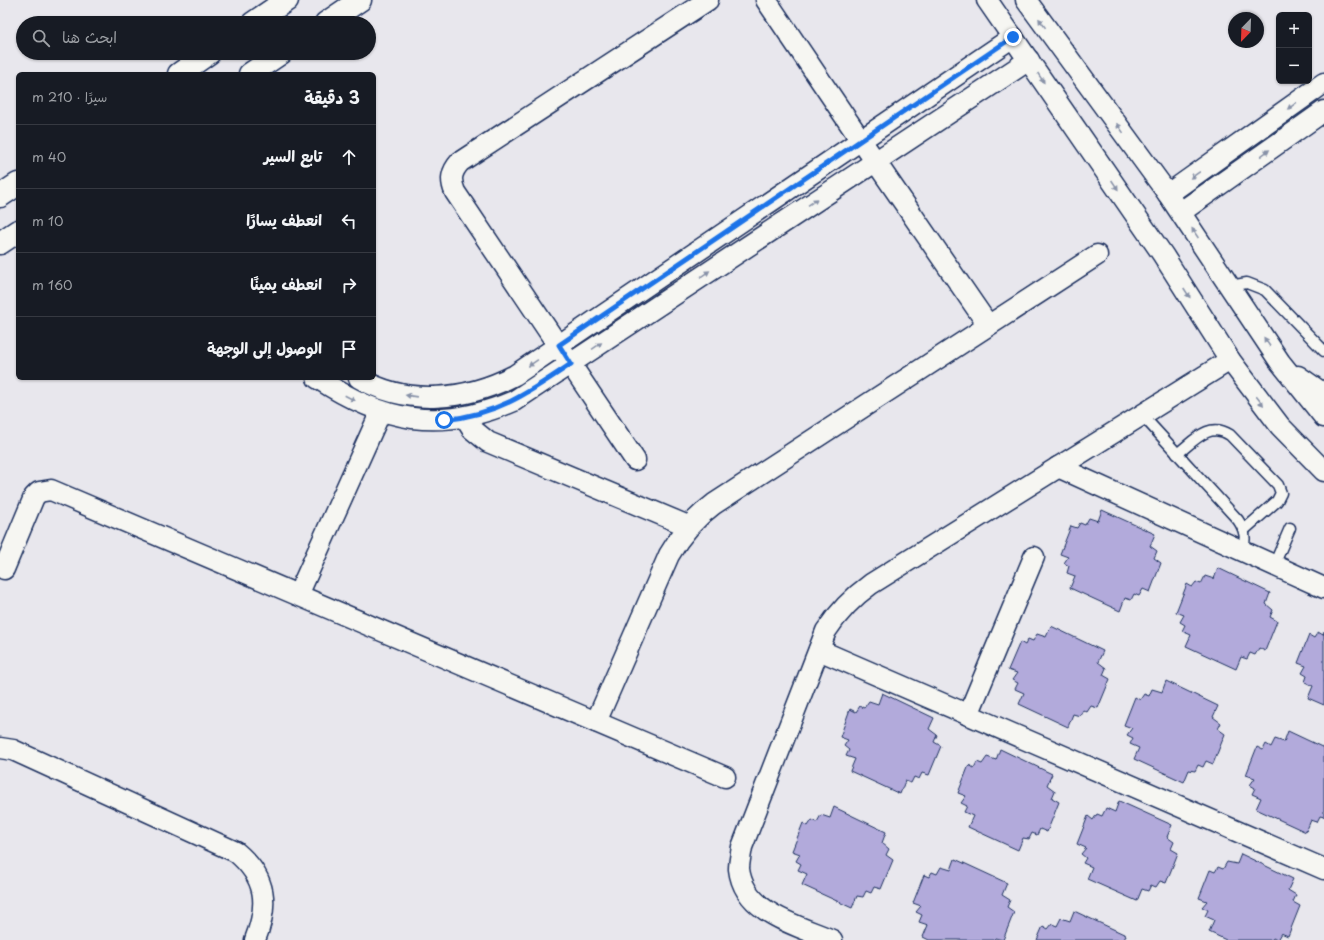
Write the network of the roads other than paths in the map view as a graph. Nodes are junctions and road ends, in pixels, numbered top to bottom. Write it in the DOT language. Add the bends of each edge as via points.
graph roads {
  1 [pos="287,0"];
  2 [pos="360,0"];
  3 [pos="708,0"];
  4 [pos="766,0"];
  5 [pos="988,0"];
  6 [pos="1026,0"];
  7 [pos="263,16"];
  8 [pos="336,16"];
  9 [pos="1013,37"];
  10 [pos="199,60"];
  11 [pos="271,60"];
  12 [pos="1029,60"];
  13 [pos="182,72"];
  14 [pos="253,72"];
  15 [pos="1324,83"];
  16 [pos="1324,110"];
  17 [pos="860,140"];
  18 [pos="875,161"];
  19 [pos="16,185"];
  20 [pos="1168,194"];
  21 [pos="0,196"];
  22 [pos="1181,212"];
  23 [pos="16,232"];
  24 [pos="0,243"];
  25 [pos="1097,254"];
  26 [pos="1230,286"];
  27 [pos="988,325"];
  28 [pos="559,345"];
  29 [pos="1324,351"];
  30 [pos="1230,360"];
  31 [pos="1280,362"];
  32 [pos="571,364"];
  33 [pos="319,380"];
  34 [pos="363,380"];
  35 [pos="1324,394"];
  36 [pos="381,411"];
  37 [pos="1142,415"];
  38 [pos="1324,417"];
  39 [pos="465,418"];
  40 [pos="1177,454"];
  41 [pos="635,460"];
  42 [pos="1058,467"];
  43 [pos="1324,472"];
  44 [pos="688,526"];
  45 [pos="1290,528"];
  46 [pos="1244,530"];
  47 [pos="1242,551"];
  48 [pos="1034,557"];
  49 [pos="1274,566"];
  50 [pos="4,569"];
  51 [pos="1324,588"];
  52 [pos="298,594"];
  53 [pos="819,650"];
  54 [pos="968,715"];
  55 [pos="596,722"];
  56 [pos="0,748"];
  57 [pos="725,777"];
  58 [pos="1324,869"];
  59 [pos="255,940"];
  60 [pos="832,940"];
  1 -- 7 [label="street"];
  2 -- 8 [label="street"];
  3 -- 28 [label="street" via="460,162 455,168 452,175 455,192"];
  4 -- 17 [label="street"];
  5 -- 9 [label="street"];
  20 -- 6 [label="street, one-way"];
  9 -- 12 [label="street"];
  9 -- 17 [label="street"];
  10 -- 13 [label="street"];
  11 -- 14 [label="street"];
  12 -- 18 [label="street"];
  12 -- 30 [label="street, one-way" via="1163,255"];
  15 -- 20 [label="street, one-way"];
  22 -- 16 [label="street, one-way"];
  17 -- 18 [label="street"];
  17 -- 28 [label="street"];
  18 -- 27 [label="street"];
  32 -- 18 [label="street, one-way"];
  19 -- 21 [label="street"];
  20 -- 22 [label="street"];
  26 -- 22 [label="street, one-way"];
  23 -- 24 [label="street"];
  25 -- 27 [label="street"];
  26 -- 29 [label="lane" via="1247,283 1265,290"];
  31 -- 26 [label="street, one-way"];
  27 -- 44 [label="street" via="714,504"];
  28 -- 32 [label="street"];
  28 -- 34 [label="street, one-way" via="498,384 460,395 421,397 382,389"];
  30 -- 37 [label="street"];
  30 -- 43 [label="street, one-way" via="1280,426"];
  31 -- 35 [label="street"];
  31 -- 38 [label="street"];
  32 -- 39 [label="street" via="514,401"];
  32 -- 41 [label="street"];
  33 -- 36 [label="street, one-way"];
  36 -- 39 [label="street" via="422,419"];
  36 -- 52 [label="street"];
  37 -- 40 [label="lane"];
  37 -- 42 [label="street"];
  39 -- 44 [label="street" via="472,429 488,442"];
  40 -- 46 [label="lane" via="1238,520"];
  40 -- 46 [label="lane" via="1211,429 1224,431 1278,485 1281,493 1277,501"];
  42 -- 47 [label="street"];
  42 -- 53 [label="street" via="858,593 835,617"];
  44 -- 55 [label="street" via="669,554"];
  45 -- 49 [label="lane"];
  46 -- 47 [label="lane" via="1245,544"];
  47 -- 49 [label="street"];
  48 -- 54 [label="street"];
  49 -- 51 [label="street"];
  50 -- 52 [label="street" via="34,497 39,492 51,490"];
  52 -- 55 [label="street"];
  53 -- 54 [label="street"];
  53 -- 60 [label="street" via="742,847 739,868 745,889 758,906"];
  54 -- 58 [label="street"];
  55 -- 57 [label="street"];
  56 -- 59 [label="street" via="13,750 236,852 255,871 264,896 263,917"];
}
